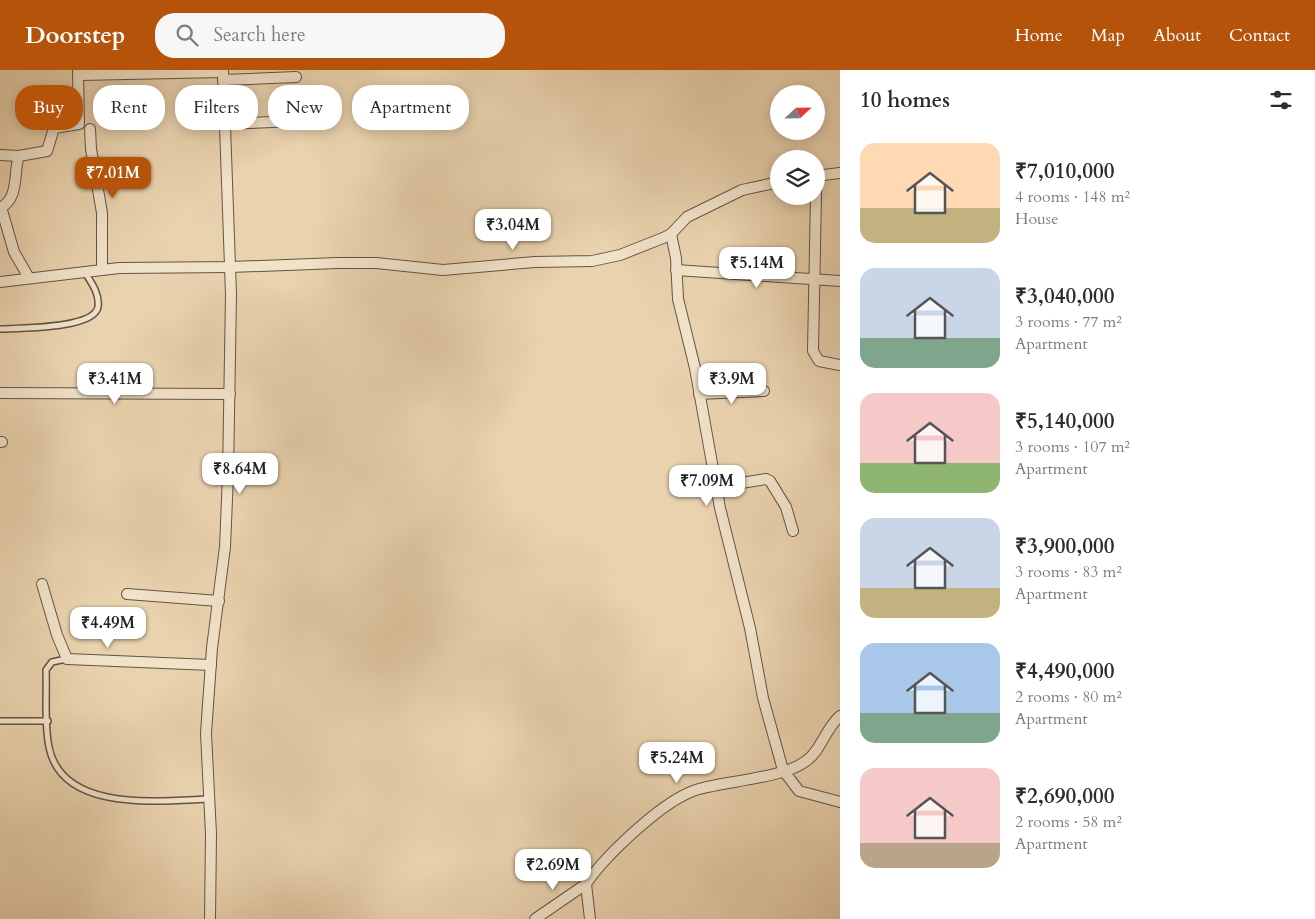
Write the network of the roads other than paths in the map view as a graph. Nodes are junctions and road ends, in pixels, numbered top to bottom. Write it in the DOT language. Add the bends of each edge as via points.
graph roads {
  1 [pos="79,72"];
  2 [pos="223,74"];
  3 [pos="296,77"];
  4 [pos="90,130"];
  5 [pos="225,130"];
  6 [pos="0,154"];
  7 [pos="19,156"];
  8 [pos="840,173"];
  9 [pos="825,175"];
  10 [pos="770,184"];
  11 [pos="816,205"];
  12 [pos="1,207"];
  13 [pos="671,234"];
  14 [pos="231,267"];
  15 [pos="102,270"];
  16 [pos="676,270"];
  17 [pos="84,271"];
  18 [pos="29,278"];
  19 [pos="813,280"];
  20 [pos="840,281"];
  21 [pos="0,282"];
  22 [pos="0,329"];
  23 [pos="840,365"];
  24 [pos="764,391"];
  25 [pos="0,393"];
  26 [pos="230,394"];
  27 [pos="699,394"];
  28 [pos="716,487"];
  29 [pos="793,531"];
  30 [pos="42,584"];
  31 [pos="127,594"];
  32 [pos="219,601"];
  33 [pos="67,660"];
  34 [pos="211,665"];
  35 [pos="840,716"];
  36 [pos="0,721"];
  37 [pos="48,721"];
  38 [pos="782,770"];
  39 [pos="209,799"];
  40 [pos="840,802"];
  41 [pos="586,884"];
  42 [pos="210,919"];
  43 [pos="535,919"];
  44 [pos="590,919"];
  1 -- 2 [label="street"];
  1 -- 7 [label="street" via="79,124 54,128 47,151"];
  2 -- 3 [label="street"];
  4 -- 15 [label="street" via="102,213"];
  5 -- 14 [label="street"];
  6 -- 7 [label="street"];
  7 -- 12 [label="street" via="16,184 8,201"];
  8 -- 9 [label="street"];
  10 -- 13 [label="street" via="748,188 703,208 687,217"];
  11 -- 19 [label="street"];
  12 -- 18 [label="street" via="14,252"];
  13 -- 14 [label="street" via="620,255 592,261 442,270 376,263"];
  13 -- 16 [label="street"];
  14 -- 15 [label="street"];
  14 -- 26 [label="street"];
  15 -- 17 [label="street"];
  16 -- 19 [label="street"];
  16 -- 27 [label="street" via="678,299"];
  17 -- 18 [label="street"];
  17 -- 22 [label="lane" via="98,298 98,308 90,318 73,323"];
  18 -- 21 [label="street"];
  19 -- 20 [label="street"];
  19 -- 23 [label="street" via="813,355 819,361"];
  24 -- 27 [label="street"];
  25 -- 26 [label="street"];
  26 -- 32 [label="street" via="226,520"];
  27 -- 28 [label="street"];
  28 -- 29 [label="street" via="766,479 786,507"];
  28 -- 38 [label="street"];
  30 -- 33 [label="street"];
  31 -- 32 [label="street"];
  32 -- 34 [label="street"];
  33 -- 34 [label="street"];
  33 -- 37 [label="lane" via="52,662 46,670"];
  34 -- 39 [label="street" via="206,733"];
  35 -- 38 [label="street" via="828,727 806,762"];
  36 -- 37 [label="lane"];
  37 -- 39 [label="lane" via="48,746 55,765 62,774 87,791 119,800"];
  38 -- 40 [label="street" via="799,791"];
  38 -- 41 [label="street" via="688,792 608,856"];
  39 -- 42 [label="street"];
  41 -- 43 [label="street"];
  41 -- 44 [label="street"];
}
